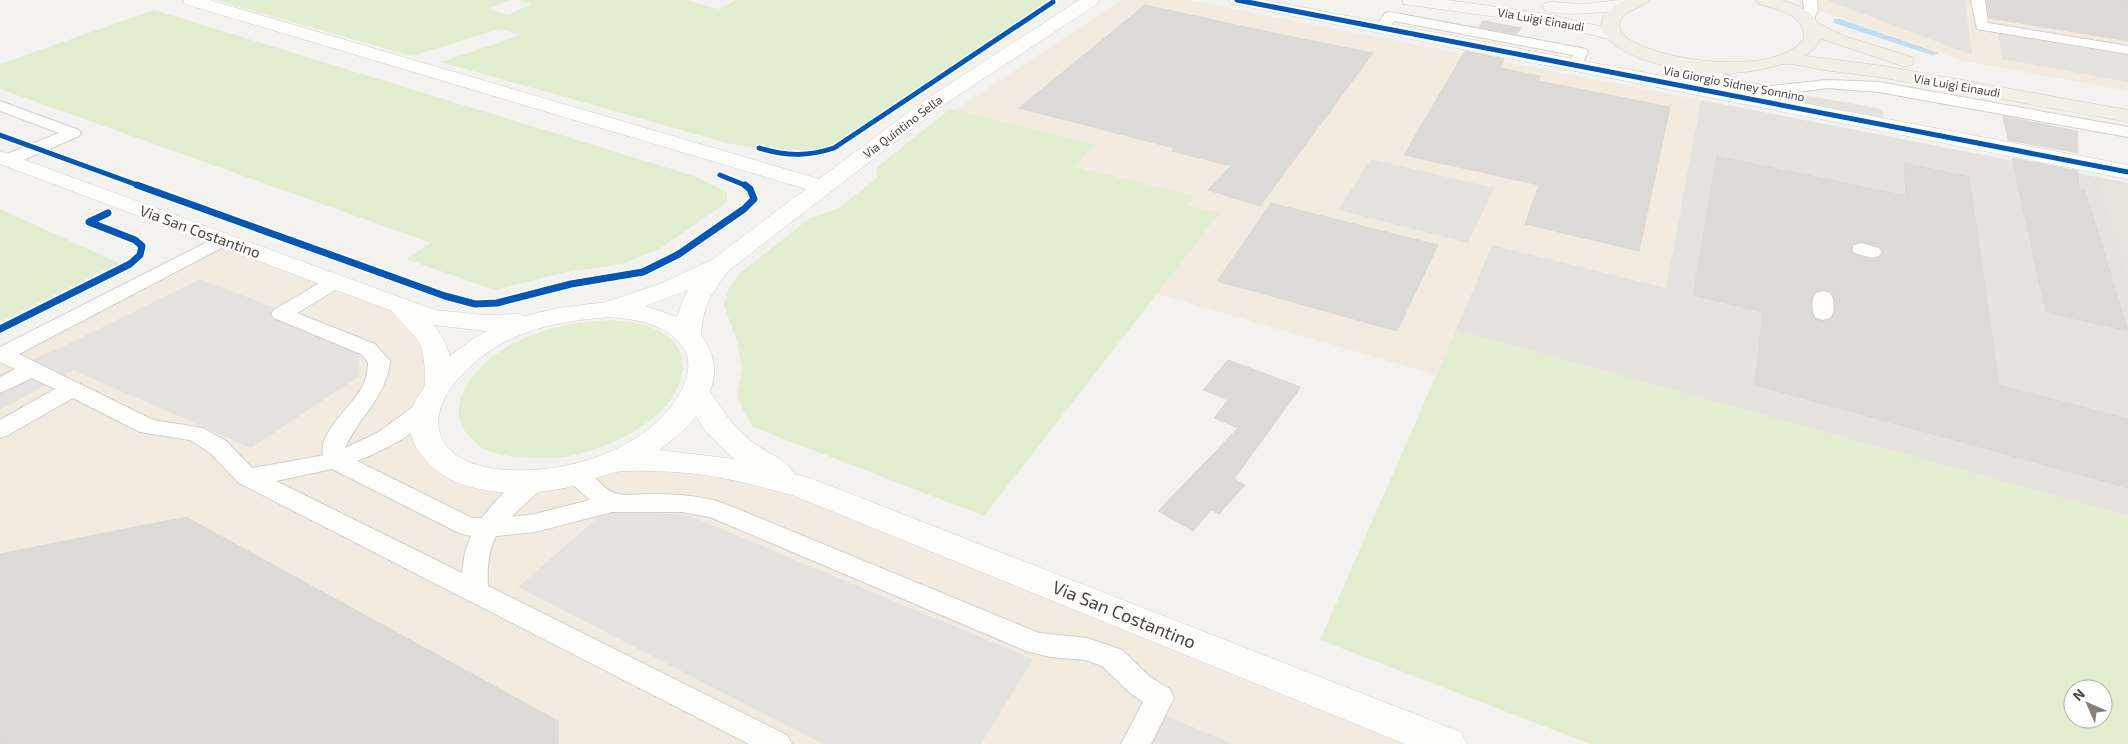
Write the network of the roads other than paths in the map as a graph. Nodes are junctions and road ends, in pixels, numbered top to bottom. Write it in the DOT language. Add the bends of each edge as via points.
graph roads {
  1 [pos="191,0"];
  2 [pos="1091,0"];
  3 [pos="1237,0"];
  4 [pos="1317,0"];
  5 [pos="1410,0"];
  6 [pos="1482,0"];
  7 [pos="1764,0"];
  8 [pos="1810,0"];
  9 [pos="1978,0"];
  10 [pos="1635,2"];
  11 [pos="1335,19"];
  12 [pos="1810,24"];
  13 [pos="1613,35"];
  14 [pos="2128,50"];
  15 [pos="1786,58"];
  16 [pos="1696,66"];
  17 [pos="1921,79"];
  18 [pos="2128,104"];
  19 [pos="0,106"];
  20 [pos="2128,116"];
  21 [pos="2128,130"];
  22 [pos="4,159"];
  23 [pos="2128,172"];
  24 [pos="822,187"];
  25 [pos="223,240"];
  26 [pos="722,264"];
  27 [pos="335,282"];
  28 [pos="401,307"];
  29 [pos="610,309"];
  30 [pos="532,322"];
  31 [pos="688,335"];
  32 [pos="1,354"];
  33 [pos="32,368"];
  34 [pos="0,386"];
  35 [pos="73,389"];
  36 [pos="696,392"];
  37 [pos="432,396"];
  38 [pos="0,430"];
  39 [pos="618,460"];
  40 [pos="336,461"];
  41 [pos="576,475"];
  42 [pos="247,477"];
  43 [pos="534,482"];
  44 [pos="799,486"];
  45 [pos="612,503"];
  46 [pos="489,528"];
  47 [pos="475,592"];
  48 [pos="777,744"];
  49 [pos="1136,744"];
  50 [pos="1448,744"];
  1 -- 24 [label="street"];
  2 -- 24 [label="street, Via Quintino Sella" via="932,104"];
  3 -- 11 [label="street, Via Giorgio Sidney Sonnino"];
  4 -- 11 [label="street, Via Giorgio Sidney Sonnino" via="1309,6 1310,10"];
  5 -- 13 [label="main road, Via Luigi Einaudi" via="1548,19"];
  6 -- 10 [label="main road, Via Luigi Einaudi" via="1584,9"];
  7 -- 12 [label="main road, Via Luigi Einaudi" via="1797,13"];
  8 -- 12 [label="lane"];
  9 -- 14 [label="lane" via="1982,26"];
  10 -- 13 [label="main road, Via Luigi Einaudi" via="1612,19"];
  11 -- 23 [label="street, Via Giorgio Sidney Sonnino"];
  12 -- 15 [label="main road, Via Luigi Einaudi" via="1814,36 1809,44"];
  12 -- 18 [label="main road, Via Luigi Einaudi" via="1838,40 1920,65"];
  13 -- 16 [label="main road, Via Luigi Einaudi" via="1645,54"];
  15 -- 16 [label="main road, Via Luigi Einaudi" via="1745,66"];
  15 -- 17 [label="main road, Via Luigi Einaudi"];
  16 -- 21 [label="lane" via="1743,87 1771,91 1827,84 1879,86"];
  17 -- 20 [label="main road, Via Luigi Einaudi"];
  17 -- 21 [label="lane" via="1970,96 2091,119"];
  19 -- 22 [label="lane" via="73,133"];
  22 -- 25 [label="street, Via San Costantino"];
  24 -- 26 [label="street, Via Quintino Sella"];
  25 -- 27 [label="street, Via San Costantino"];
  25 -- 32 [label="lane"];
  26 -- 29 [label="street, Via Quintino Sella" via="686,283"];
  26 -- 31 [label="street, Via Quintino Sella" via="690,309"];
  27 -- 28 [label="street, Via San Costantino"];
  27 -- 40 [label="lane" via="281,314 368,350 379,361 378,375 370,393 342,429 333,449"];
  28 -- 30 [label="street, Via San Costantino" via="431,317 459,321"];
  28 -- 37 [label="street, Via San Costantino" via="434,343 438,359"];
  29 -- 30 [label="street, Via San Costantino" via="558,314"];
  29 -- 31 [label="street, Via San Costantino" via="655,316"];
  30 -- 37 [label="street, Via San Costantino" via="509,330 468,354 451,368"];
  31 -- 36 [label="street, Via San Costantino" via="700,355 702,367"];
  32 -- 33 [label="lane"];
  33 -- 34 [label="lane"];
  33 -- 35 [label="lane"];
  35 -- 38 [label="lane"];
  35 -- 42 [label="lane" via="148,427 195,433 218,447"];
  36 -- 39 [label="street, Via San Costantino" via="676,422 660,436"];
  36 -- 44 [label="street, Via San Costantino" via="716,425 744,452"];
  37 -- 40 [label="lane" via="409,425 389,438"];
  37 -- 43 [label="street, Via San Costantino" via="423,429 430,448 446,464 470,476 500,482"];
  39 -- 41 [label="street, Via San Costantino"];
  39 -- 44 [label="street, Via San Costantino" via="672,461 721,467"];
  40 -- 42 [label="lane" via="290,472"];
  40 -- 46 [label="lane" via="468,527"];
  41 -- 43 [label="street, Via San Costantino"];
  41 -- 45 [label="lane"];
  42 -- 47 [label="lane"];
  43 -- 46 [label="lane" via="517,494"];
  44 -- 50 [label="street, Via San Costantino"];
  45 -- 46 [label="lane" via="535,523"];
  45 -- 49 [label="lane" via="682,503 714,509 1036,642 1087,649 1112,658 1140,686 1160,698"];
  46 -- 47 [label="lane" via="475,563"];
  47 -- 48 [label="lane"];
}
